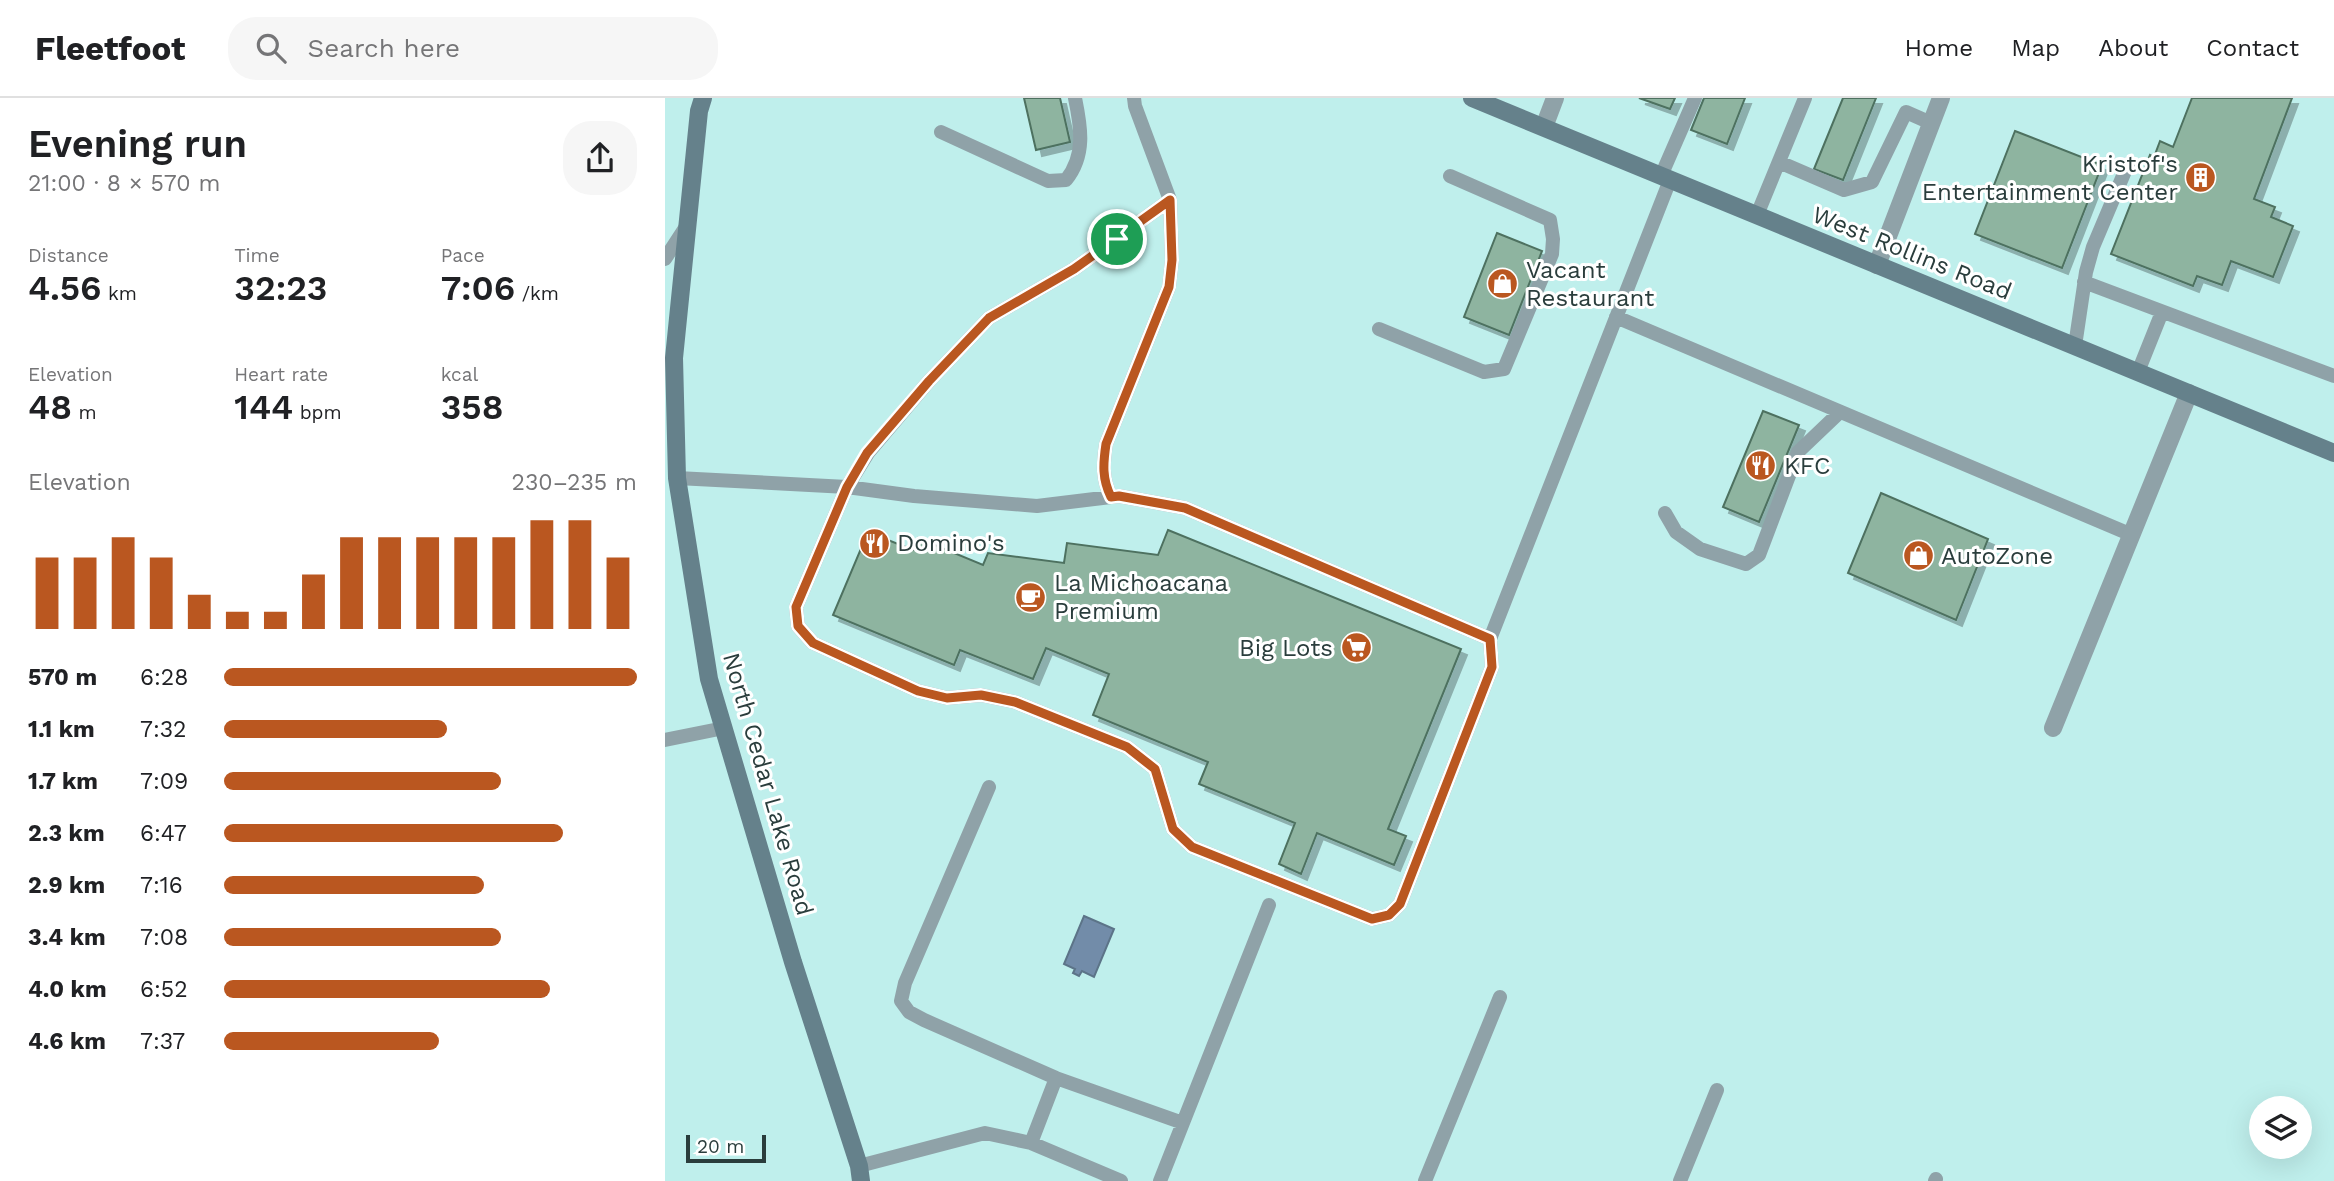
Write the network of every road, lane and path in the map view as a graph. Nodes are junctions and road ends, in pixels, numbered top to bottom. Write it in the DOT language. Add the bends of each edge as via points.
graph roads {
  1 [pos="703,98"];
  2 [pos="1075,98"];
  3 [pos="1135,98"];
  4 [pos="1472,98"];
  5 [pos="1555,98"];
  6 [pos="1695,98"];
  7 [pos="1805,98"];
  8 [pos="1941,98"];
  9 [pos="1931,123"];
  10 [pos="1544,127"];
  11 [pos="941,132"];
  12 [pos="1779,162"];
  13 [pos="2128,164"];
  14 [pos="1450,176"];
  15 [pos="1665,178"];
  16 [pos="1170,200"];
  17 [pos="1757,215"];
  18 [pos="688,224"];
  19 [pos="665,259"];
  20 [pos="1877,265"];
  21 [pos="2084,282"];
  22 [pos="2162,312"];
  23 [pos="1616,317"];
  24 [pos="1379,329"];
  25 [pos="2075,346"];
  26 [pos="2138,372"];
  27 [pos="2334,376"];
  28 [pos="2189,393"];
  29 [pos="1840,412"];
  30 [pos="2334,453"];
  31 [pos="677,478"];
  32 [pos="847,487"];
  33 [pos="1111,497"];
  34 [pos="1665,513"];
  35 [pos="2132,535"];
  36 [pos="1490,639"];
  37 [pos="724,728"];
  38 [pos="2053,728"];
  39 [pos="665,740"];
  40 [pos="989,787"];
  41 [pos="1269,905"];
  42 [pos="1500,997"];
  43 [pos="1056,1078"];
  44 [pos="1717,1090"];
  45 [pos="1183,1123"];
  46 [pos="1031,1143"];
  47 [pos="860,1174"];
  48 [pos="1093,1176"];
  49 [pos="1121,1181"];
  50 [pos="1160,1181"];
  51 [pos="1425,1181"];
  52 [pos="1680,1181"];
  1 -- 18 [label="main road, North Cedar Lake Road"];
  2 -- 11 [label="lane" via="1080,152 1066,180 1048,180"];
  3 -- 16 [label="lane"];
  4 -- 10 [label="main road, West Rollins Road"];
  5 -- 10 [label="street"];
  6 -- 15 [label="lane"];
  7 -- 12 [label="lane"];
  8 -- 9 [label="street"];
  9 -- 12 [label="lane" via="1906,112 1872,182 1844,190"];
  9 -- 20 [label="street"];
  10 -- 15 [label="main road, West Rollins Road"];
  12 -- 17 [label="lane"];
  13 -- 21 [label="lane" via="2093,247"];
  14 -- 24 [label="lane" via="1550,220 1552,254 1504,369 1484,372"];
  15 -- 17 [label="main road, West Rollins Road"];
  15 -- 23 [label="lane"];
  16 -- 32 [label="lane" via="1074,269 989,318 867,453"];
  16 -- 33 [label="lane" via="1169,287 1106,444 1103,467"];
  17 -- 20 [label="main road, West Rollins Road"];
  18 -- 19 [label="lane"];
  18 -- 31 [label="main road, North Cedar Lake Road" via="674,358"];
  20 -- 25 [label="main road, West Rollins Road"];
  21 -- 22 [label="lane"];
  21 -- 25 [label="lane"];
  22 -- 26 [label="lane"];
  22 -- 27 [label="lane"];
  23 -- 29 [label="lane"];
  23 -- 36 [label="lane"];
  25 -- 26 [label="main road, West Rollins Road"];
  26 -- 28 [label="main road, West Rollins Road"];
  28 -- 30 [label="main road, West Rollins Road"];
  28 -- 35 [label="street"];
  29 -- 34 [label="lane" via="1798,452 1759,555 1746,564 1700,549 1676,532"];
  29 -- 35 [label="lane"];
  31 -- 32 [label="lane"];
  31 -- 37 [label="main road, North Cedar Lake Road" via="709,680"];
  32 -- 33 [label="lane" via="1037,506"];
  32 -- 36 [label="lane" via="796,607 798,626 813,643 918,691 947,698 981,695 1015,702 1127,747 1155,769 1173,829 1192,847 1372,919 1389,915 1400,904 1492,667"];
  33 -- 36 [label="lane" via="1185,508"];
  35 -- 38 [label="street"];
  37 -- 39 [label="lane"];
  37 -- 47 [label="main road, North Cedar Lake Road"];
  40 -- 43 [label="lane" via="901,1002 924,1020"];
  41 -- 45 [label="lane"];
  42 -- 51 [label="lane"];
  43 -- 45 [label="lane"];
  43 -- 46 [label="lane"];
  44 -- 52 [label="lane"];
  45 -- 50 [label="lane"];
  46 -- 47 [label="lane" via="985,1133"];
  46 -- 48 [label="lane"];
  48 -- 49 [label="lane"];
}
